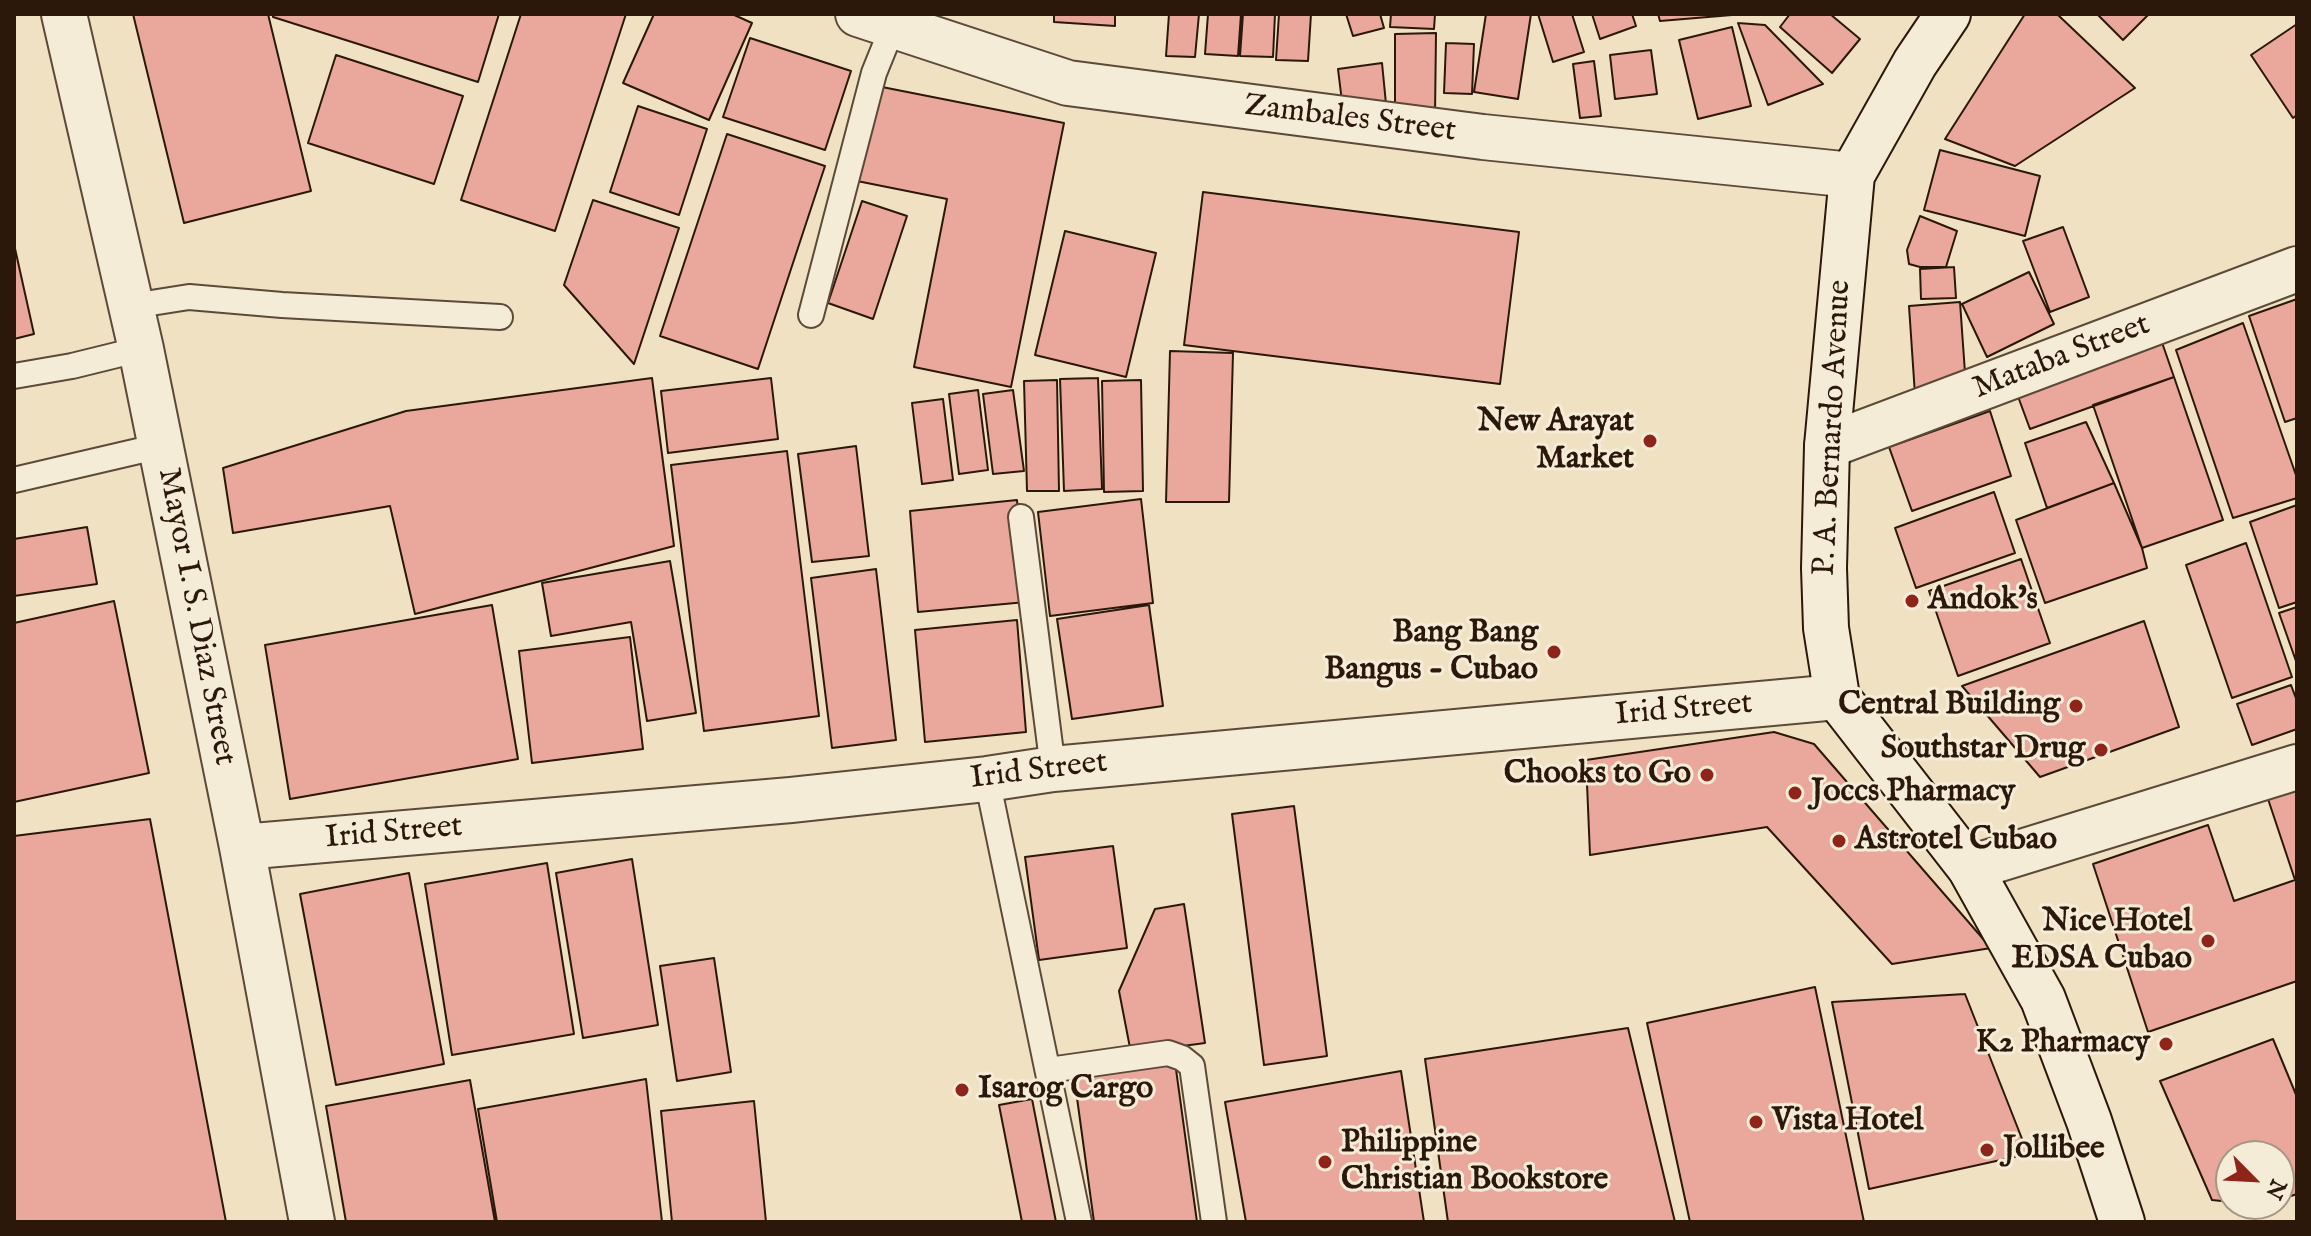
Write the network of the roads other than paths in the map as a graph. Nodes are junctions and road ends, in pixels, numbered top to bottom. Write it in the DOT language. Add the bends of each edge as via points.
graph roads {
  1 [pos="64,14"];
  2 [pos="1948,14"];
  3 [pos="876,20"];
  4 [pos="1852,175"];
  5 [pos="2297,269"];
  6 [pos="132,306"];
  7 [pos="811,315"];
  8 [pos="500,317"];
  9 [pos="141,349"];
  10 [pos="14,376"];
  11 [pos="160,446"];
  12 [pos="1827,446"];
  13 [pos="14,480"];
  14 [pos="1021,517"];
  15 [pos="1837,697"];
  16 [pos="2297,767"];
  17 [pos="1053,769"];
  18 [pos="987,779"];
  19 [pos="242,847"];
  20 [pos="1970,868"];
  21 [pos="1049,1070"];
  22 [pos="312,1222"];
  23 [pos="1079,1222"];
  24 [pos="1214,1222"];
  25 [pos="2122,1222"];
  1 -- 6 [label="street, Mayor I. S. Diaz Street"];
  2 -- 4 [label="street, P. A. Bernardo Avenue"];
  3 -- 4 [label="street, Zambales Street" via="1068,83 1483,137"];
  3 -- 7 [label="lane" via="874,73"];
  4 -- 12 [label="street, P. A. Bernardo Avenue"];
  5 -- 12 [label="street, Mataba Street"];
  6 -- 8 [label="lane" via="189,297"];
  6 -- 9 [label="street, Mayor I. S. Diaz Street"];
  9 -- 10 [label="lane"];
  9 -- 11 [label="street, Mayor I. S. Diaz Street"];
  11 -- 13 [label="lane"];
  11 -- 19 [label="street, Mayor I. S. Diaz Street"];
  12 -- 15 [label="street, P. A. Bernardo Avenue" via="1826,628"];
  14 -- 17 [label="lane"];
  15 -- 17 [label="street, Irid Street"];
  15 -- 20 [label="street, P. A. Bernardo Avenue"];
  16 -- 20 [label="street"];
  17 -- 18 [label="street, Irid Street"];
  18 -- 19 [label="street, Irid Street"];
  18 -- 21 [label="lane"];
  19 -- 22 [label="street, Mayor I. S. Diaz Street"];
  20 -- 25 [label="street, P. A. Bernardo Avenue" via="2043,999"];
  21 -- 23 [label="lane"];
  21 -- 24 [label="lane" via="1168,1053 1192,1066"];
}
